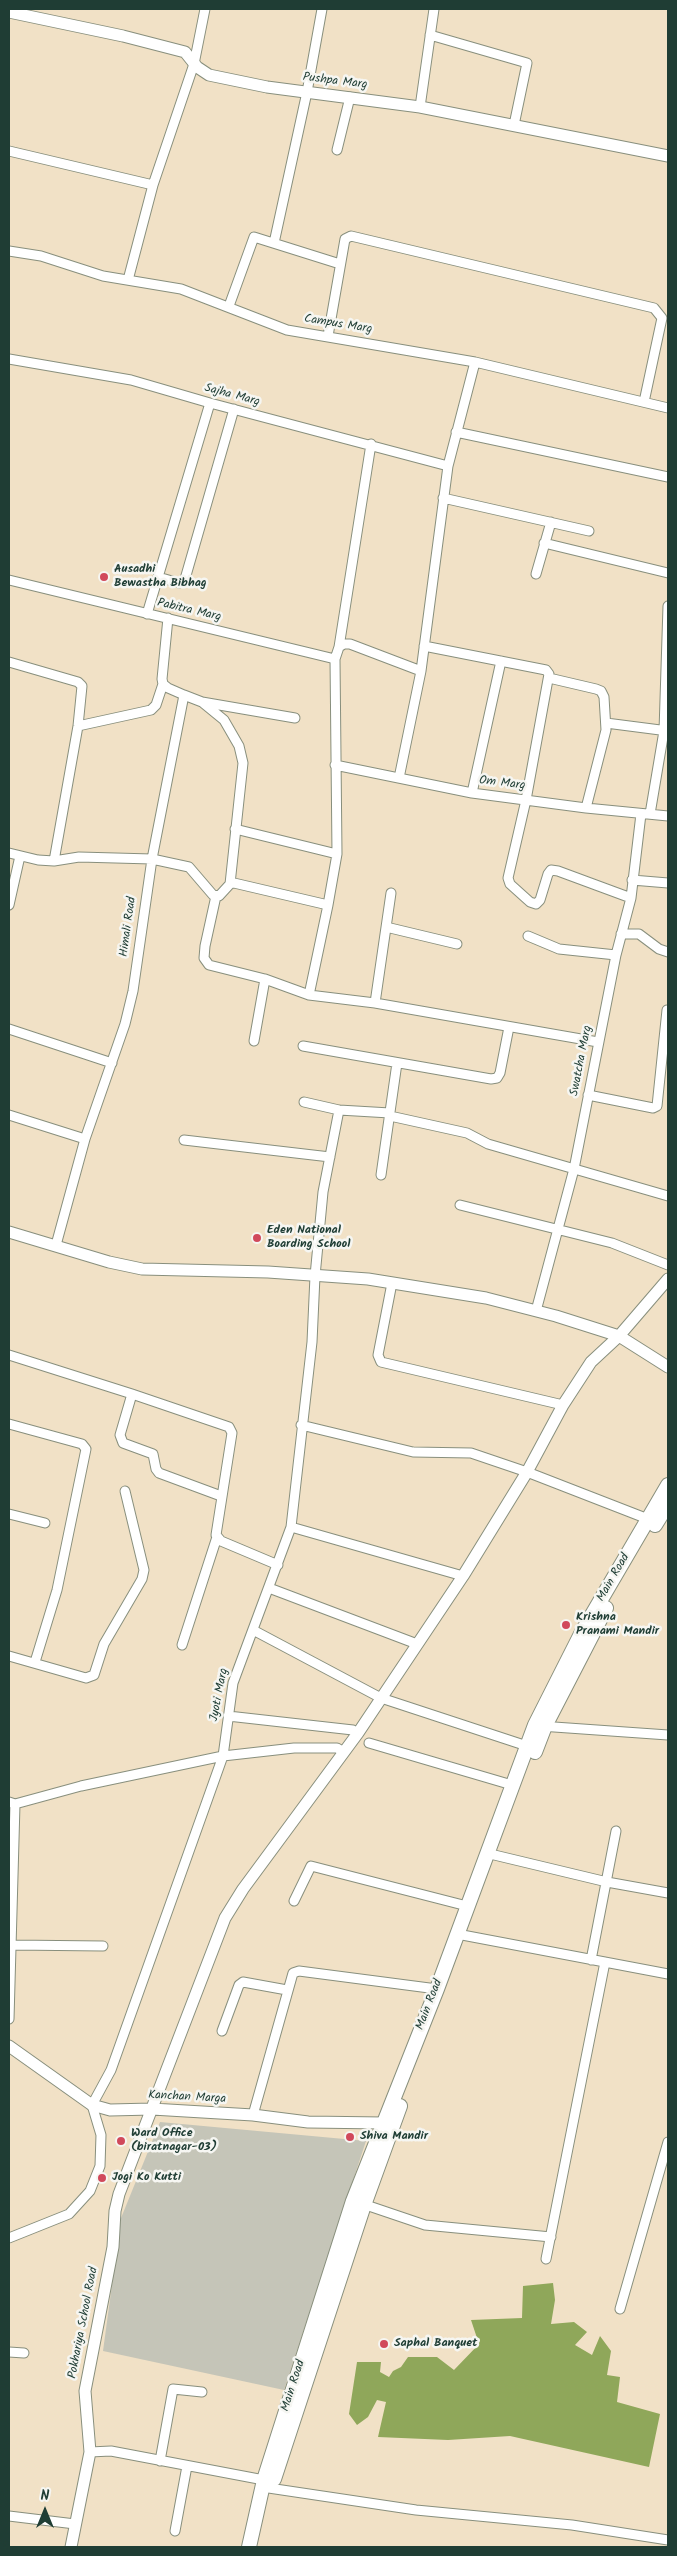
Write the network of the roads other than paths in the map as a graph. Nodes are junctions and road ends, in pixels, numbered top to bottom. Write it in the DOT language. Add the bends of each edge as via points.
graph roads {
  1 [pos="205,9"];
  2 [pos="322,9"];
  3 [pos="434,9"];
  4 [pos="9,12"];
  5 [pos="430,35"];
  6 [pos="194,64"];
  7 [pos="307,92"];
  8 [pos="350,97"];
  9 [pos="420,107"];
  10 [pos="514,125"];
  11 [pos="337,150"];
  12 [pos="9,151"];
  13 [pos="668,156"];
  14 [pos="153,185"];
  15 [pos="274,243"];
  16 [pos="9,251"];
  17 [pos="340,264"];
  18 [pos="128,280"];
  19 [pos="229,306"];
  20 [pos="328,336"];
  21 [pos="9,359"];
  22 [pos="475,362"];
  23 [pos="644,402"];
  24 [pos="210,403"];
  25 [pos="668,408"];
  26 [pos="234,409"];
  27 [pos="456,432"];
  28 [pos="371,444"];
  29 [pos="448,466"];
  30 [pos="668,477"];
  31 [pos="443,498"];
  32 [pos="551,522"];
  33 [pos="589,530"];
  34 [pos="544,543"];
  35 [pos="668,573"];
  36 [pos="536,574"];
  37 [pos="158,577"];
  38 [pos="9,580"];
  39 [pos="668,606"];
  40 [pos="147,614"];
  41 [pos="168,618"];
  42 [pos="424,646"];
  43 [pos="339,647"];
  44 [pos="335,659"];
  45 [pos="501,661"];
  46 [pos="9,662"];
  47 [pos="420,671"];
  48 [pos="549,678"];
  49 [pos="163,684"];
  50 [pos="184,694"];
  51 [pos="202,702"];
  52 [pos="295,718"];
  53 [pos="606,723"];
  54 [pos="78,726"];
  55 [pos="666,731"];
  56 [pos="335,765"];
  57 [pos="399,778"];
  58 [pos="472,793"];
  59 [pos="526,800"];
  60 [pos="586,808"];
  61 [pos="645,814"];
  62 [pos="668,816"];
  63 [pos="235,829"];
  64 [pos="9,853"];
  65 [pos="337,854"];
  66 [pos="20,856"];
  67 [pos="152,859"];
  68 [pos="54,861"];
  69 [pos="632,880"];
  70 [pos="668,883"];
  71 [pos="230,884"];
  72 [pos="391,893"];
  73 [pos="216,896"];
  74 [pos="631,898"];
  75 [pos="9,905"];
  76 [pos="328,906"];
  77 [pos="386,928"];
  78 [pos="621,934"];
  79 [pos="528,936"];
  80 [pos="457,944"];
  81 [pos="668,952"];
  82 [pos="616,955"];
  83 [pos="265,979"];
  84 [pos="308,994"];
  85 [pos="375,1003"];
  86 [pos="667,1010"];
  87 [pos="509,1027"];
  88 [pos="9,1029"];
  89 [pos="254,1041"];
  90 [pos="598,1042"];
  91 [pos="303,1046"];
  92 [pos="112,1063"];
  93 [pos="397,1063"];
  94 [pos="588,1095"];
  95 [pos="304,1102"];
  96 [pos="339,1110"];
  97 [pos="390,1114"];
  98 [pos="9,1115"];
  99 [pos="85,1139"];
  100 [pos="184,1140"];
  101 [pos="330,1157"];
  102 [pos="574,1169"];
  103 [pos="381,1175"];
  104 [pos="668,1196"];
  105 [pos="460,1204"];
  106 [pos="558,1228"];
  107 [pos="9,1232"];
  108 [pos="56,1245"];
  109 [pos="668,1265"];
  110 [pos="315,1276"];
  111 [pos="668,1279"];
  112 [pos="392,1283"];
  113 [pos="536,1311"];
  114 [pos="619,1336"];
  115 [pos="9,1355"];
  116 [pos="668,1367"];
  117 [pos="132,1394"];
  118 [pos="563,1405"];
  119 [pos="9,1424"];
  120 [pos="301,1425"];
  121 [pos="527,1472"];
  122 [pos="668,1485"];
  123 [pos="125,1492"];
  124 [pos="221,1496"];
  125 [pos="668,1504"];
  126 [pos="9,1514"];
  127 [pos="648,1519"];
  128 [pos="45,1523"];
  129 [pos="291,1527"];
  130 [pos="217,1537"];
  131 [pos="278,1565"];
  132 [pos="463,1576"];
  133 [pos="269,1588"];
  134 [pos="253,1630"];
  135 [pos="417,1644"];
  136 [pos="182,1645"];
  137 [pos="9,1656"];
  138 [pos="35,1662"];
  139 [pos="381,1698"];
  140 [pos="228,1716"];
  141 [pos="540,1726"];
  142 [pos="358,1733"];
  143 [pos="668,1735"];
  144 [pos="369,1743"];
  145 [pos="527,1746"];
  146 [pos="344,1752"];
  147 [pos="222,1756"];
  148 [pos="512,1785"];
  149 [pos="12,1803"];
  150 [pos="616,1831"];
  151 [pos="490,1854"];
  152 [pos="607,1882"];
  153 [pos="668,1893"];
  154 [pos="294,1901"];
  155 [pos="467,1906"];
  156 [pos="459,1934"];
  157 [pos="12,1945"];
  158 [pos="103,1946"];
  159 [pos="591,1960"];
  160 [pos="605,1962"];
  161 [pos="668,1974"];
  162 [pos="437,1989"];
  163 [pos="287,1990"];
  164 [pos="9,2018"];
  165 [pos="222,2031"];
  166 [pos="9,2046"];
  167 [pos="92,2105"];
  168 [pos="152,2109"];
  169 [pos="253,2114"];
  170 [pos="384,2123"];
  171 [pos="668,2142"];
  172 [pos="358,2203"];
  173 [pos="550,2237"];
  174 [pos="9,2238"];
  175 [pos="546,2259"];
  176 [pos="620,2309"];
  177 [pos="9,2352"];
  178 [pos="24,2353"];
  179 [pos="202,2392"];
  180 [pos="90,2452"];
  181 [pos="160,2461"];
  182 [pos="187,2466"];
  183 [pos="266,2485"];
  184 [pos="9,2516"];
  185 [pos="75,2524"];
  186 [pos="175,2531"];
  187 [pos="668,2540"];
  188 [pos="72,2547"];
  189 [pos="249,2547"];
  190 [pos="258,2547"];
  1 -- 6 [label="street"];
  2 -- 7 [label="street"];
  3 -- 5 [label="street"];
  4 -- 6 [label="street, Pushpa Marg" via="180,50 189,55"];
  5 -- 9 [label="street"];
  5 -- 10 [label="street" via="527,63"];
  6 -- 7 [label="street, Pushpa Marg" via="209,75"];
  6 -- 14 [label="street"];
  7 -- 8 [label="street, Pushpa Marg"];
  7 -- 15 [label="street"];
  8 -- 9 [label="street, Pushpa Marg"];
  8 -- 11 [label="street"];
  9 -- 10 [label="street, Pushpa Marg"];
  10 -- 13 [label="street, Pushpa Marg"];
  12 -- 14 [label="street"];
  14 -- 18 [label="street"];
  15 -- 17 [label="street"];
  15 -- 19 [label="street" via="252,238"];
  16 -- 18 [label="street, Campus Marg" via="42,256 103,276"];
  17 -- 20 [label="street"];
  17 -- 23 [label="street" via="345,239 352,236 654,308 662,318"];
  18 -- 19 [label="street, Campus Marg" via="180,289"];
  19 -- 20 [label="street, Campus Marg" via="287,330"];
  20 -- 22 [label="street, Campus Marg"];
  21 -- 24 [label="street, Sajha Marg" via="131,380"];
  22 -- 23 [label="street, Campus Marg"];
  22 -- 27 [label="street"];
  23 -- 25 [label="street, Campus Marg"];
  24 -- 26 [label="street, Sajha Marg"];
  24 -- 37 [label="street"];
  26 -- 28 [label="street, Sajha Marg"];
  26 -- 37 [label="street" via="185,580 179,583"];
  27 -- 29 [label="street"];
  27 -- 30 [label="street"];
  28 -- 29 [label="street, Sajha Marg"];
  28 -- 43 [label="street"];
  29 -- 31 [label="street"];
  31 -- 32 [label="street"];
  31 -- 42 [label="street"];
  32 -- 33 [label="street"];
  32 -- 34 [label="street"];
  34 -- 35 [label="street"];
  34 -- 36 [label="street"];
  37 -- 40 [label="street"];
  38 -- 40 [label="street, Pabitra Marg"];
  39 -- 55 [label="street, Swatcha Marg"];
  40 -- 41 [label="street, Pabitra Marg"];
  41 -- 44 [label="street, Pabitra Marg"];
  41 -- 49 [label="street"];
  42 -- 45 [label="street"];
  42 -- 47 [label="street"];
  43 -- 44 [label="street"];
  43 -- 47 [label="street" via="350,644"];
  44 -- 56 [label="street"];
  45 -- 48 [label="street" via="546,670"];
  45 -- 58 [label="street"];
  46 -- 54 [label="street" via="80,683"];
  47 -- 57 [label="street"];
  48 -- 53 [label="street" via="601,691"];
  48 -- 59 [label="street"];
  49 -- 50 [label="street"];
  49 -- 54 [label="street" via="151,710"];
  50 -- 51 [label="street"];
  50 -- 67 [label="street, Himali Road"];
  51 -- 52 [label="street"];
  51 -- 63 [label="street" via="224,720 240,746 243,763"];
  53 -- 55 [label="street"];
  53 -- 60 [label="street"];
  54 -- 68 [label="street"];
  55 -- 61 [label="street, Swatcha Marg"];
  56 -- 57 [label="street, Om Marg"];
  56 -- 65 [label="street"];
  57 -- 58 [label="street, Om Marg"];
  58 -- 59 [label="street, Om Marg"];
  59 -- 60 [label="street, Om Marg"];
  59 -- 74 [label="street" via="508,878 510,884 536,904 551,870"];
  60 -- 61 [label="street, Om Marg"];
  61 -- 62 [label="street, Om Marg"];
  61 -- 69 [label="street, Swatcha Marg"];
  63 -- 65 [label="street"];
  63 -- 71 [label="street"];
  64 -- 66 [label="street"];
  65 -- 76 [label="street"];
  66 -- 68 [label="street"];
  66 -- 75 [label="street"];
  67 -- 68 [label="street" via="78,857"];
  67 -- 73 [label="street" via="189,868 209,894"];
  67 -- 92 [label="street, Himali Road" via="133,991"];
  69 -- 70 [label="street"];
  69 -- 74 [label="street, Swatcha Marg"];
  71 -- 73 [label="street"];
  71 -- 76 [label="street" via="237,883"];
  72 -- 77 [label="street"];
  73 -- 83 [label="street" via="204,958 209,966"];
  74 -- 78 [label="street, Swatcha Marg"];
  76 -- 84 [label="street"];
  77 -- 80 [label="street"];
  77 -- 85 [label="street"];
  78 -- 81 [label="street" via="640,934"];
  78 -- 82 [label="street, Swatcha Marg"];
  79 -- 82 [label="street" via="560,949"];
  82 -- 90 [label="street, Swatcha Marg"];
  83 -- 84 [label="street"];
  83 -- 89 [label="street"];
  84 -- 85 [label="street"];
  85 -- 87 [label="street"];
  86 -- 94 [label="street" via="657,1106 653,1108"];
  87 -- 90 [label="street"];
  87 -- 93 [label="street" via="500,1073 494,1079"];
  88 -- 92 [label="street"];
  90 -- 94 [label="street, Swatcha Marg"];
  91 -- 93 [label="street"];
  92 -- 99 [label="street, Himali Road"];
  93 -- 97 [label="street"];
  94 -- 102 [label="street, Swatcha Marg"];
  95 -- 96 [label="street"];
  96 -- 97 [label="street"];
  96 -- 101 [label="street, Jyoti Marg"];
  97 -- 102 [label="street" via="467,1133 488,1144"];
  97 -- 103 [label="street"];
  98 -- 99 [label="street"];
  99 -- 108 [label="street, Himali Road"];
  100 -- 101 [label="street"];
  101 -- 110 [label="street, Jyoti Marg" via="323,1192"];
  102 -- 104 [label="street"];
  102 -- 106 [label="street, Swatcha Marg"];
  105 -- 106 [label="street"];
  106 -- 109 [label="street" via="612,1243"];
  106 -- 113 [label="street, Swatcha Marg"];
  107 -- 108 [label="street"];
  108 -- 110 [label="street" via="109,1262 142,1268"];
  110 -- 112 [label="street"];
  110 -- 120 [label="street, Jyoti Marg" via="312,1342"];
  111 -- 114 [label="street, Pokhariya School Road"];
  112 -- 113 [label="street" via="486,1298"];
  112 -- 118 [label="street" via="378,1355 381,1362"];
  113 -- 114 [label="street"];
  114 -- 116 [label="street"];
  114 -- 118 [label="street, Pokhariya School Road" via="591,1362"];
  115 -- 117 [label="street"];
  117 -- 124 [label="street" via="120,1435 123,1442 153,1454 159,1473"];
  117 -- 124 [label="street" via="231,1429"];
  118 -- 121 [label="street, Pokhariya School Road"];
  119 -- 138 [label="street" via="82,1444 86,1449 57,1590"];
  120 -- 121 [label="street" via="413,1452 471,1453"];
  120 -- 129 [label="street, Jyoti Marg"];
  121 -- 127 [label="street"];
  121 -- 132 [label="street, Pokhariya School Road"];
  122 -- 127 [label="main road, Main Road"];
  123 -- 138 [label="street" via="144,1570 142,1580 104,1644 94,1675 86,1678"];
  124 -- 130 [label="street"];
  125 -- 141 [label="main road, Main Road" via="627,1568"];
  126 -- 128 [label="street"];
  127 -- 141 [label="main road, Main Road" via="582,1632"];
  129 -- 131 [label="street, Jyoti Marg"];
  129 -- 132 [label="street"];
  130 -- 131 [label="street"];
  130 -- 136 [label="street"];
  131 -- 133 [label="street, Jyoti Marg"];
  132 -- 135 [label="street, Pokhariya School Road"];
  133 -- 134 [label="street, Jyoti Marg"];
  133 -- 135 [label="street"];
  134 -- 139 [label="street"];
  134 -- 140 [label="street, Jyoti Marg" via="233,1683"];
  135 -- 139 [label="street, Pokhariya School Road"];
  137 -- 138 [label="street"];
  139 -- 142 [label="street, Pokhariya School Road"];
  139 -- 145 [label="street"];
  140 -- 142 [label="street"];
  140 -- 147 [label="street, Jyoti Marg"];
  141 -- 143 [label="street"];
  141 -- 145 [label="main road, Main Road"];
  141 -- 151 [label="main road, Main Road"];
  142 -- 146 [label="street, Pokhariya School Road"];
  144 -- 148 [label="street"];
  145 -- 148 [label="main road, Main Road"];
  146 -- 147 [label="street" via="337,1748 294,1748"];
  146 -- 168 [label="street, Pokhariya School Road" via="225,1918"];
  147 -- 149 [label="street"];
  147 -- 167 [label="street, Jyoti Marg" via="111,2070"];
  148 -- 151 [label="main road, Main Road"];
  149 -- 157 [label="street"];
  150 -- 152 [label="street"];
  151 -- 152 [label="street"];
  151 -- 155 [label="main road, Main Road"];
  151 -- 156 [label="main road, Main Road"];
  152 -- 153 [label="street"];
  152 -- 159 [label="street"];
  154 -- 155 [label="street" via="311,1866"];
  155 -- 156 [label="main road, Main Road"];
  156 -- 159 [label="street"];
  156 -- 162 [label="main road, Main Road"];
  156 -- 172 [label="main road, Main Road"];
  157 -- 158 [label="street"];
  157 -- 164 [label="street"];
  159 -- 160 [label="street"];
  160 -- 161 [label="street"];
  160 -- 173 [label="street"];
  162 -- 163 [label="street" via="298,1971 291,1977"];
  162 -- 170 [label="main road, Main Road"];
  163 -- 165 [label="street" via="243,1982"];
  163 -- 169 [label="street"];
  166 -- 167 [label="street, Kanchan Marga"];
  167 -- 168 [label="street, Kanchan Marga" via="110,2110"];
  167 -- 174 [label="street" via="100,2135 100,2166 90,2191 69,2214"];
  168 -- 169 [label="street, Kanchan Marga"];
  168 -- 180 [label="street, Pokhariya School Road" via="115,2211 113,2247 85,2391"];
  169 -- 170 [label="street, Kanchan Marga" via="308,2122"];
  170 -- 172 [label="main road, Main Road"];
  171 -- 176 [label="street"];
  172 -- 173 [label="street" via="425,2225"];
  172 -- 183 [label="main road, Main Road"];
  173 -- 175 [label="street"];
  177 -- 178 [label="street"];
  179 -- 181 [label="street" via="173,2390"];
  180 -- 181 [label="street" via="111,2451"];
  180 -- 185 [label="street, Pokhariya School Road"];
  181 -- 182 [label="street"];
  182 -- 183 [label="street"];
  182 -- 186 [label="street"];
  183 -- 187 [label="street" via="416,2510 572,2526"];
  183 -- 189 [label="main road, Main Road"];
  183 -- 190 [label="main road, Main Road"];
  184 -- 185 [label="street"];
  185 -- 188 [label="street, Pokhariya School Road"];
}
